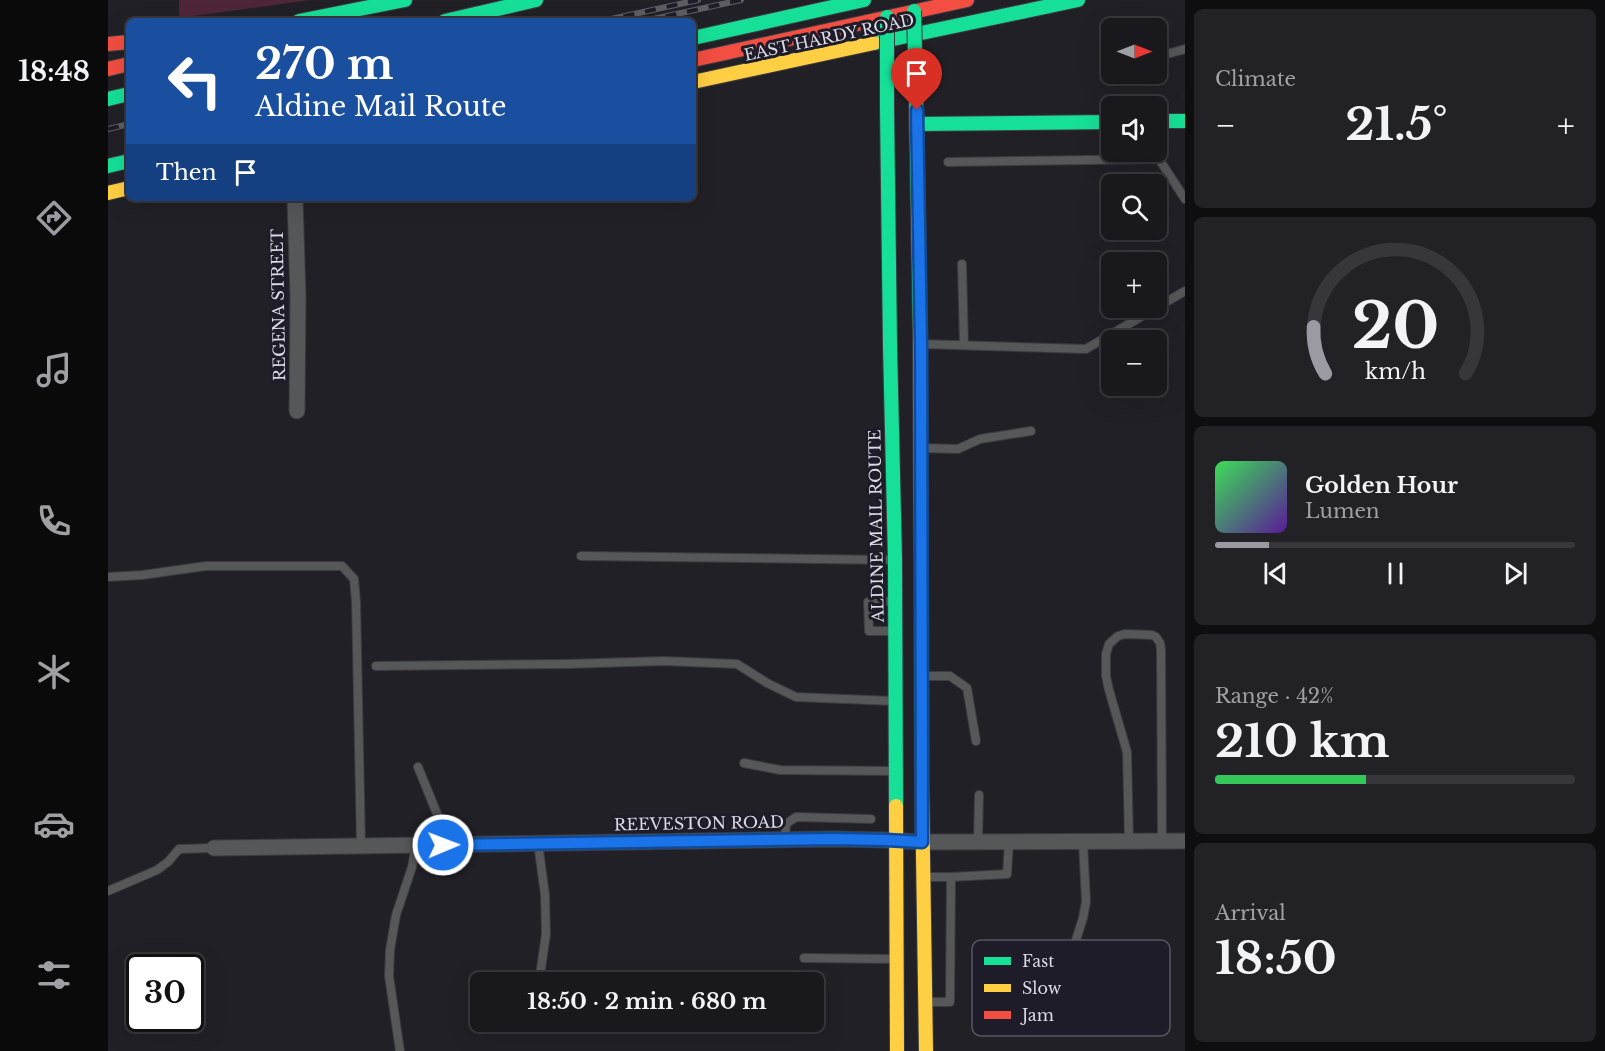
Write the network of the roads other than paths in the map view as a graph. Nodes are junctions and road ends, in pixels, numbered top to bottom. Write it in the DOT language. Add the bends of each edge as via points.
graph roads {
  1 [pos="405,0"];
  2 [pos="536,0"];
  3 [pos="864,0"];
  4 [pos="887,0"];
  5 [pos="967,0"];
  6 [pos="1078,0"];
  7 [pos="914,5"];
  8 [pos="887,17"];
  9 [pos="314,18"];
  10 [pos="458,18"];
  11 [pos="696,37"];
  12 [pos="126,42"];
  13 [pos="108,44"];
  14 [pos="1185,49"];
  15 [pos="1167,54"];
  16 [pos="696,59"];
  17 [pos="126,65"];
  18 [pos="108,69"];
  19 [pos="696,81"];
  20 [pos="126,95"];
  21 [pos="108,99"];
  22 [pos="1167,121"];
  23 [pos="1185,121"];
  24 [pos="1101,122"];
  25 [pos="917,124"];
  26 [pos="1101,160"];
  27 [pos="126,162"];
  28 [pos="948,162"];
  29 [pos="1161,162"];
  30 [pos="108,166"];
  31 [pos="126,189"];
  32 [pos="108,193"];
  33 [pos="1185,199"];
  34 [pos="295,201"];
  35 [pos="963,264"];
  36 [pos="1185,291"];
  37 [pos="905,345"];
  38 [pos="964,345"];
  39 [pos="297,411"];
  40 [pos="1031,431"];
  41 [pos="921,448"];
  42 [pos="581,556"];
  43 [pos="894,560"];
  44 [pos="921,561"];
  45 [pos="108,577"];
  46 [pos="894,601"];
  47 [pos="894,631"];
  48 [pos="376,666"];
  49 [pos="921,676"];
  50 [pos="895,702"];
  51 [pos="976,741"];
  52 [pos="744,763"];
  53 [pos="418,767"];
  54 [pos="896,771"];
  55 [pos="979,795"];
  56 [pos="871,819"];
  57 [pos="785,840"];
  58 [pos="896,841"];
  59 [pos="1162,841"];
  60 [pos="1185,841"];
  61 [pos="922,842"];
  62 [pos="978,842"];
  63 [pos="1009,842"];
  64 [pos="1083,842"];
  65 [pos="1129,842"];
  66 [pos="538,843"];
  67 [pos="416,845"];
  68 [pos="443,845"];
  69 [pos="361,846"];
  70 [pos="214,848"];
  71 [pos="922,877"];
  72 [pos="951,877"];
  73 [pos="108,891"];
  74 [pos="1076,940"];
  75 [pos="804,958"];
  76 [pos="897,959"];
  77 [pos="540,972"];
  78 [pos="925,1002"];
  79 [pos="400,1051"];
  80 [pos="897,1051"];
  81 [pos="926,1051"];
  1 -- 9 [label="main road"];
  2 -- 10 [label="main road"];
  3 -- 11 [label="main road"];
  4 -- 8 [label="main road, ALDINE MAIL ROUTE"];
  5 -- 7 [label="main road"];
  6 -- 19 [label="main road, EAST HARDY ROAD"];
  7 -- 8 [label="main road"];
  7 -- 25 [label="main road, ALDINE MAIL ROUTE, bridge"];
  8 -- 16 [label="main road"];
  8 -- 37 [label="main road, ALDINE MAIL ROUTE, bridge" via="887,107"];
  12 -- 13 [label="main road"];
  14 -- 15 [label="lane"];
  17 -- 18 [label="main road"];
  20 -- 21 [label="main road"];
  22 -- 23 [label="main road"];
  24 -- 25 [label="main road"];
  25 -- 37 [label="main road, ALDINE MAIL ROUTE"];
  26 -- 28 [label="lane"];
  27 -- 30 [label="main road"];
  29 -- 33 [label="lane"];
  31 -- 32 [label="main road"];
  34 -- 39 [label="street, REGENA STREET"];
  35 -- 38 [label="lane"];
  36 -- 38 [label="lane" via="1086,349"];
  37 -- 38 [label="lane"];
  37 -- 41 [label="main road, ALDINE MAIL ROUTE"];
  37 -- 43 [label="main road, ALDINE MAIL ROUTE"];
  40 -- 41 [label="lane" via="980,439 958,449"];
  41 -- 44 [label="main road, ALDINE MAIL ROUTE"];
  42 -- 43 [label="lane"];
  43 -- 44 [label="main road"];
  43 -- 46 [label="main road, ALDINE MAIL ROUTE"];
  44 -- 49 [label="main road, ALDINE MAIL ROUTE"];
  45 -- 69 [label="lane" via="206,566 342,566 354,579 357,613"];
  46 -- 47 [label="main road, ALDINE MAIL ROUTE"];
  46 -- 47 [label="lane" via="868,602 869,631"];
  47 -- 50 [label="main road, ALDINE MAIL ROUTE"];
  48 -- 50 [label="lane" via="737,664 796,697"];
  49 -- 51 [label="lane" via="950,676 968,688"];
  49 -- 61 [label="main road, ALDINE MAIL ROUTE"];
  50 -- 54 [label="main road, ALDINE MAIL ROUTE"];
  52 -- 54 [label="lane" via="780,770"];
  53 -- 68 [label="lane" via="442,826"];
  54 -- 58 [label="main road, ALDINE MAIL ROUTE"];
  55 -- 62 [label="lane"];
  56 -- 57 [label="lane" via="796,817 786,824"];
  57 -- 58 [label="street, REEVESTON ROAD"];
  57 -- 66 [label="street, REEVESTON ROAD"];
  58 -- 61 [label="street, REEVESTON ROAD"];
  58 -- 76 [label="main road, ALDINE MAIL ROUTE"];
  59 -- 60 [label="street, REEVESTON ROAD"];
  59 -- 65 [label="street, REEVESTON ROAD"];
  59 -- 65 [label="lane" via="1160,644 1152,635 1125,634 1108,644 1106,676 1127,752"];
  61 -- 62 [label="street, REEVESTON ROAD"];
  61 -- 71 [label="main road, ALDINE MAIL ROUTE"];
  62 -- 63 [label="street, REEVESTON ROAD"];
  63 -- 64 [label="street, REEVESTON ROAD"];
  63 -- 72 [label="lane" via="1007,874"];
  64 -- 65 [label="street, REEVESTON ROAD"];
  64 -- 74 [label="lane" via="1086,902"];
  66 -- 68 [label="street, REEVESTON ROAD"];
  66 -- 77 [label="lane" via="546,934"];
  67 -- 68 [label="street, REEVESTON ROAD"];
  67 -- 69 [label="street, REEVESTON ROAD"];
  67 -- 79 [label="lane" via="390,950 389,976"];
  69 -- 70 [label="street, REEVESTON ROAD"];
  70 -- 73 [label="lane" via="179,849 157,870"];
  71 -- 72 [label="lane"];
  71 -- 78 [label="main road, ALDINE MAIL ROUTE"];
  72 -- 78 [label="lane" via="950,1002"];
  75 -- 76 [label="lane"];
  76 -- 80 [label="main road, ALDINE MAIL ROUTE"];
  78 -- 81 [label="main road, ALDINE MAIL ROUTE"];
}
